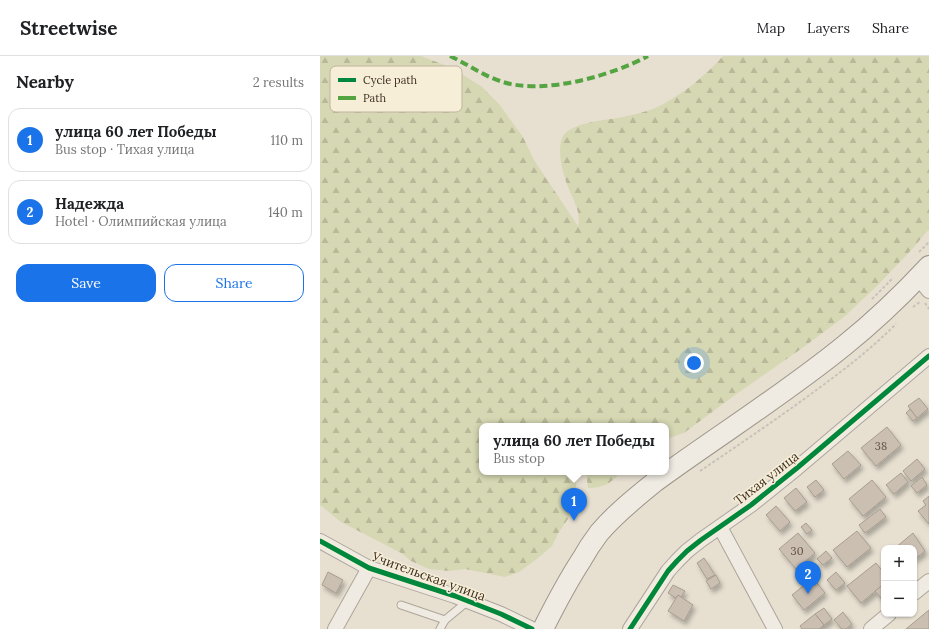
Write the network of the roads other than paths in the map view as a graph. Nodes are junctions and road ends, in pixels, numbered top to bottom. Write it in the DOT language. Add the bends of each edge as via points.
graph roads {
  1 [pos="923,277"];
  2 [pos="929,356"];
  3 [pos="669,472"];
  4 [pos="664,475"];
  5 [pos="720,527"];
  6 [pos="320,541"];
  7 [pos="369,568"];
  8 [pos="929,581"];
  9 [pos="917,591"];
  10 [pos="468,601"];
  11 [pos="401,605"];
  12 [pos="885,617"];
  13 [pos="445,620"];
  14 [pos="335,629"];
  15 [pos="440,629"];
  16 [pos="532,629"];
  17 [pos="542,629"];
  18 [pos="630,629"];
  19 [pos="775,629"];
  20 [pos="871,629"];
  1 -- 3 [label="main road" via="846,345"];
  2 -- 5 [label="street, Тихая улица" via="797,468"];
  4 -- 17 [label="main road" via="599,533 563,589"];
  5 -- 18 [label="street, Тихая улица" via="686,551 677,561"];
  5 -- 19 [label="street"];
  6 -- 7 [label="street, Учительская улица"];
  7 -- 10 [label="street, Учительская улица"];
  7 -- 14 [label="street"];
  8 -- 9 [label="street"];
  10 -- 13 [label="lane"];
  10 -- 16 [label="street, Учительская улица"];
  11 -- 13 [label="lane"];
  12 -- 20 [label="street"];
  13 -- 15 [label="lane"];
}
